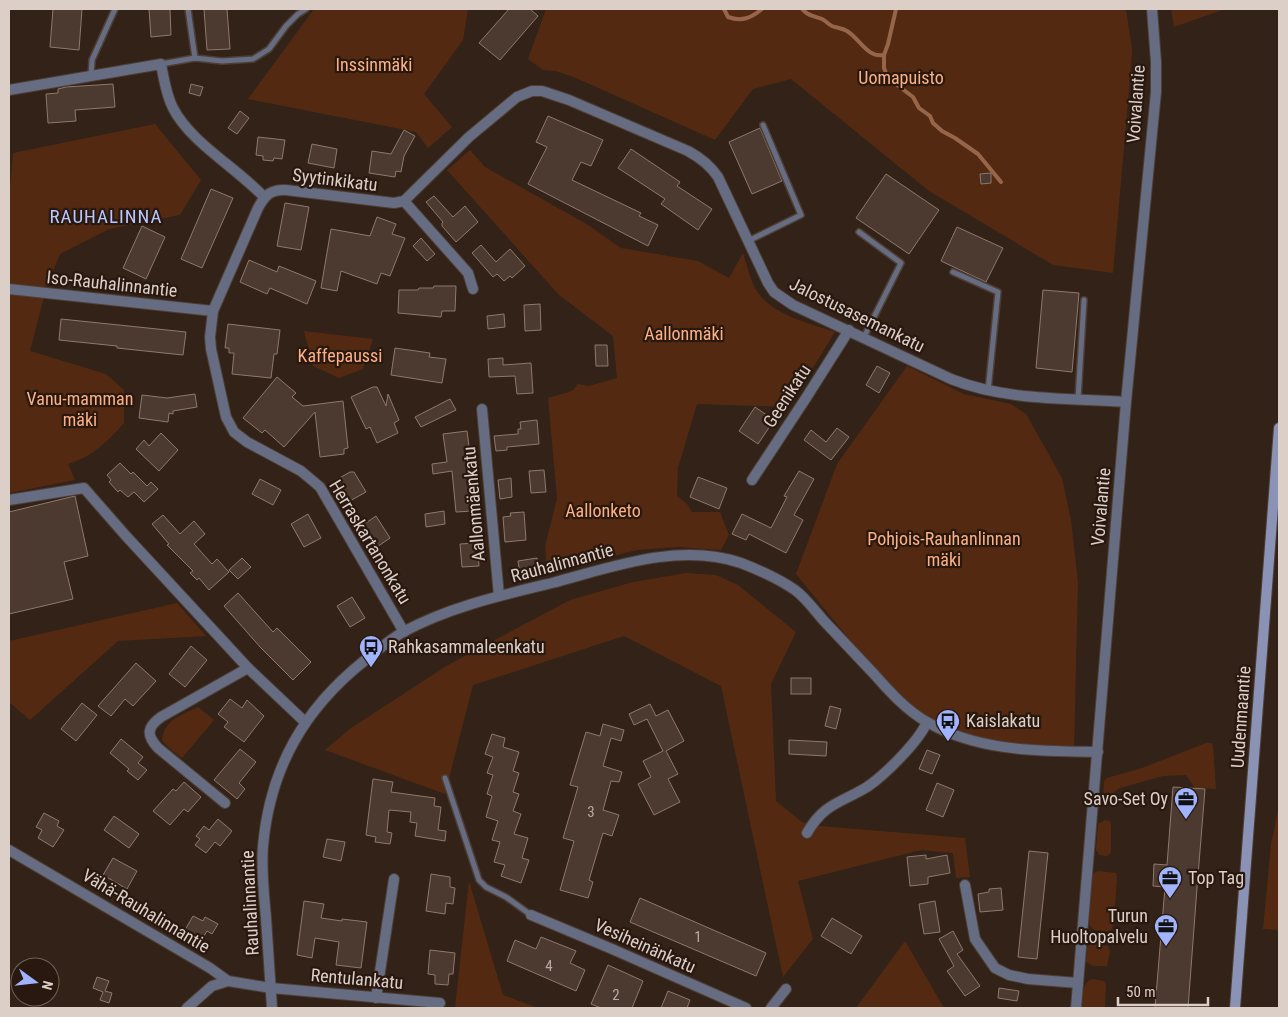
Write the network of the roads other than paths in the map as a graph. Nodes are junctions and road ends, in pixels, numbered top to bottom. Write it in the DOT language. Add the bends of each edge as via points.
graph roads {
  1 [pos="115,9"];
  2 [pos="188,9"];
  3 [pos="306,9"];
  4 [pos="1152,9"];
  5 [pos="195,58"];
  6 [pos="161,64"];
  7 [pos="91,76"];
  8 [pos="9,90"];
  9 [pos="763,125"];
  10 [pos="264,197"];
  11 [pos="404,201"];
  12 [pos="859,232"];
  13 [pos="748,241"];
  14 [pos="954,272"];
  15 [pos="9,289"];
  16 [pos="473,289"];
  17 [pos="1084,300"];
  18 [pos="212,312"];
  19 [pos="848,330"];
  20 [pos="864,338"];
  21 [pos="988,391"];
  22 [pos="1078,399"];
  23 [pos="1126,402"];
  24 [pos="482,409"];
  25 [pos="1279,428"];
  26 [pos="752,480"];
  27 [pos="9,500"];
  28 [pos="499,596"];
  29 [pos="404,632"];
  30 [pos="248,668"];
  31 [pos="305,722"];
  32 [pos="928,722"];
  33 [pos="1098,752"];
  34 [pos="445,778"];
  35 [pos="225,803"];
  36 [pos="807,833"];
  37 [pos="9,850"];
  38 [pos="394,879"];
  39 [pos="965,885"];
  40 [pos="531,915"];
  41 [pos="228,981"];
  42 [pos="1078,983"];
  43 [pos="271,988"];
  44 [pos="786,989"];
  45 [pos="376,998"];
  46 [pos="440,1003"];
  47 [pos="188,1008"];
  48 [pos="272,1008"];
  49 [pos="746,1008"];
  50 [pos="771,1008"];
  51 [pos="1076,1008"];
  52 [pos="1235,1008"];
  1 -- 7 [label="lane" via="92,60"];
  2 -- 5 [label="lane"];
  3 -- 5 [label="lane" via="286,26 269,49 253,59 222,61"];
  4 -- 23 [label="street, Voivalantie" via="1156,92"];
  5 -- 6 [label="lane"];
  6 -- 7 [label="street"];
  6 -- 10 [label="street" via="167,93 182,122"];
  7 -- 8 [label="street"];
  9 -- 13 [label="lane" via="801,215"];
  10 -- 11 [label="street, Syytinkikatu" via="278,189 394,203"];
  10 -- 18 [label="street, Herraskartanonkatu"];
  11 -- 13 [label="street, Jalostusasemankatu" via="517,97 542,91 569,100 705,162 718,177"];
  11 -- 16 [label="street" via="468,273"];
  12 -- 20 [label="lane" via="901,263"];
  13 -- 19 [label="street, Jalostusasemankatu" via="774,292 793,305"];
  14 -- 21 [label="lane" via="998,292"];
  15 -- 18 [label="street, Iso-Rauhalinnantie"];
  17 -- 22 [label="lane"];
  18 -- 29 [label="street, Herraskartanonkatu" via="211,349 229,424 240,438 302,471 320,487"];
  19 -- 20 [label="street, Jalostusasemankatu"];
  19 -- 26 [label="street, Geenikatu"];
  20 -- 21 [label="street, Jalostusasemankatu" via="951,379"];
  21 -- 22 [label="street, Jalostusasemankatu"];
  22 -- 23 [label="street, Jalostusasemankatu"];
  23 -- 33 [label="street, Voivalantie"];
  24 -- 28 [label="street, Aallonmäenkatu"];
  25 -- 52 [label="main road, Uudenmaantie"];
  27 -- 30 [label="street" via="84,488"];
  28 -- 29 [label="street, Rauhalinnantie"];
  28 -- 32 [label="street, Rauhalinnantie" via="624,564 678,555 740,562 797,591 902,704"];
  29 -- 31 [label="street, Rauhalinnantie" via="349,673"];
  30 -- 31 [label="street"];
  30 -- 35 [label="street" via="160,716 152,723 149,732 158,748"];
  31 -- 43 [label="street, Rauhalinnantie" via="276,780 266,826 262,867"];
  32 -- 33 [label="street, Rauhalinnantie" via="965,739 1003,747"];
  32 -- 36 [label="street" via="924,731 884,773 862,790 827,808"];
  33 -- 42 [label="street, Voivalantie"];
  34 -- 40 [label="lane" via="479,880"];
  37 -- 41 [label="street, Vähä-Rauhalinnantie"];
  38 -- 45 [label="street"];
  39 -- 42 [label="street" via="975,939 995,968 1028,979"];
  40 -- 49 [label="street, Vesiheinänkatu"];
  41 -- 43 [label="street, Vähä-Rauhalinnantie"];
  41 -- 47 [label="street" via="212,986"];
  42 -- 51 [label="street, Voivalantie"];
  43 -- 45 [label="street, Rentulankatu"];
  43 -- 48 [label="street, Rauhalinnantie"];
  44 -- 50 [label="street"];
  45 -- 46 [label="street, Rentulankatu"];
}
